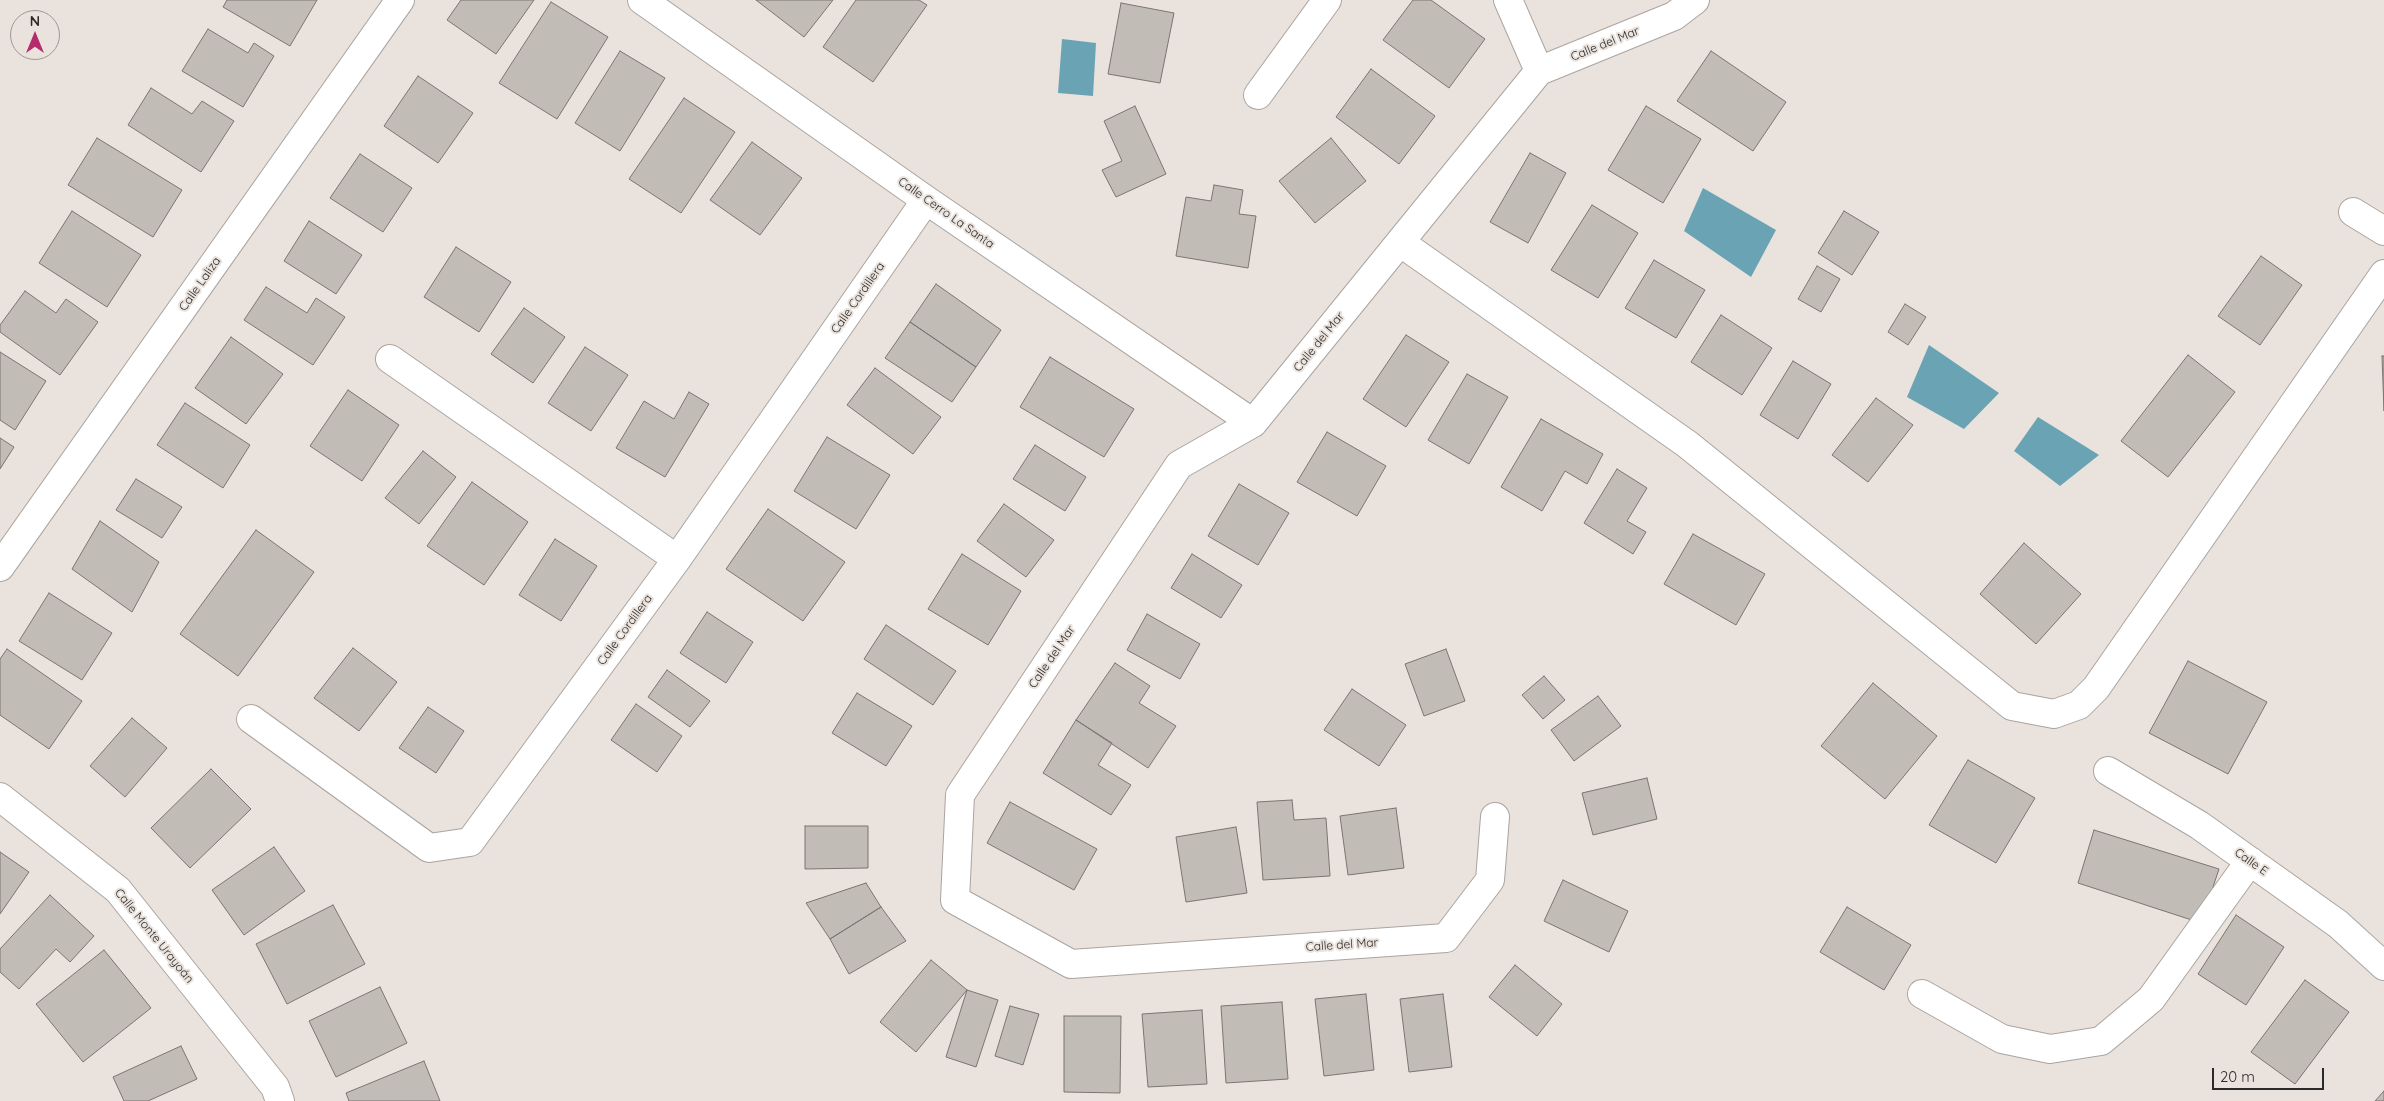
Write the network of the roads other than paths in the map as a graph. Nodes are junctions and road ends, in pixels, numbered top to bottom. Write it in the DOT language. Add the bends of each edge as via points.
graph roads {
  1 [pos="400,0"];
  2 [pos="642,0"];
  3 [pos="1327,0"];
  4 [pos="1508,0"];
  5 [pos="1685,8"];
  6 [pos="1539,71"];
  7 [pos="1258,95"];
  8 [pos="926,200"];
  9 [pos="2353,212"];
  10 [pos="2384,230"];
  11 [pos="1401,243"];
  12 [pos="2384,274"];
  13 [pos="390,359"];
  14 [pos="1253,423"];
  15 [pos="677,559"];
  16 [pos="0,567"];
  17 [pos="251,719"];
  18 [pos="2108,772"];
  19 [pos="0,797"];
  20 [pos="1495,817"];
  21 [pos="2250,861"];
  22 [pos="2384,966"];
  23 [pos="1922,994"];
  24 [pos="280,1101"];
  1 -- 16 [label="street, Calle Laliza"];
  2 -- 8 [label="street, Calle Cerro La Santa"];
  3 -- 7 [label="street"];
  4 -- 6 [label="street"];
  5 -- 6 [label="street, Calle del Mar"];
  6 -- 11 [label="street, Calle del Mar"];
  8 -- 14 [label="street, Calle Cerro La Santa"];
  8 -- 15 [label="street, Calle Cordillera"];
  9 -- 10 [label="street"];
  11 -- 12 [label="street" via="1687,444 2012,706 2054,714 2079,705 2096,688"];
  11 -- 14 [label="street, Calle del Mar"];
  13 -- 15 [label="street"];
  14 -- 20 [label="street, Calle del Mar" via="1179,465 960,795 955,900 1071,964 1446,938 1490,880"];
  15 -- 17 [label="street, Calle Cordillera" via="470,842 429,848"];
  18 -- 21 [label="street, Calle E" via="2199,825"];
  19 -- 24 [label="street, Calle Monte Urayoán" via="118,890 276,1088"];
  21 -- 22 [label="street, Calle E" via="2338,924"];
  21 -- 23 [label="street" via="2151,999 2101,1040 2050,1049 2002,1039"];
}
